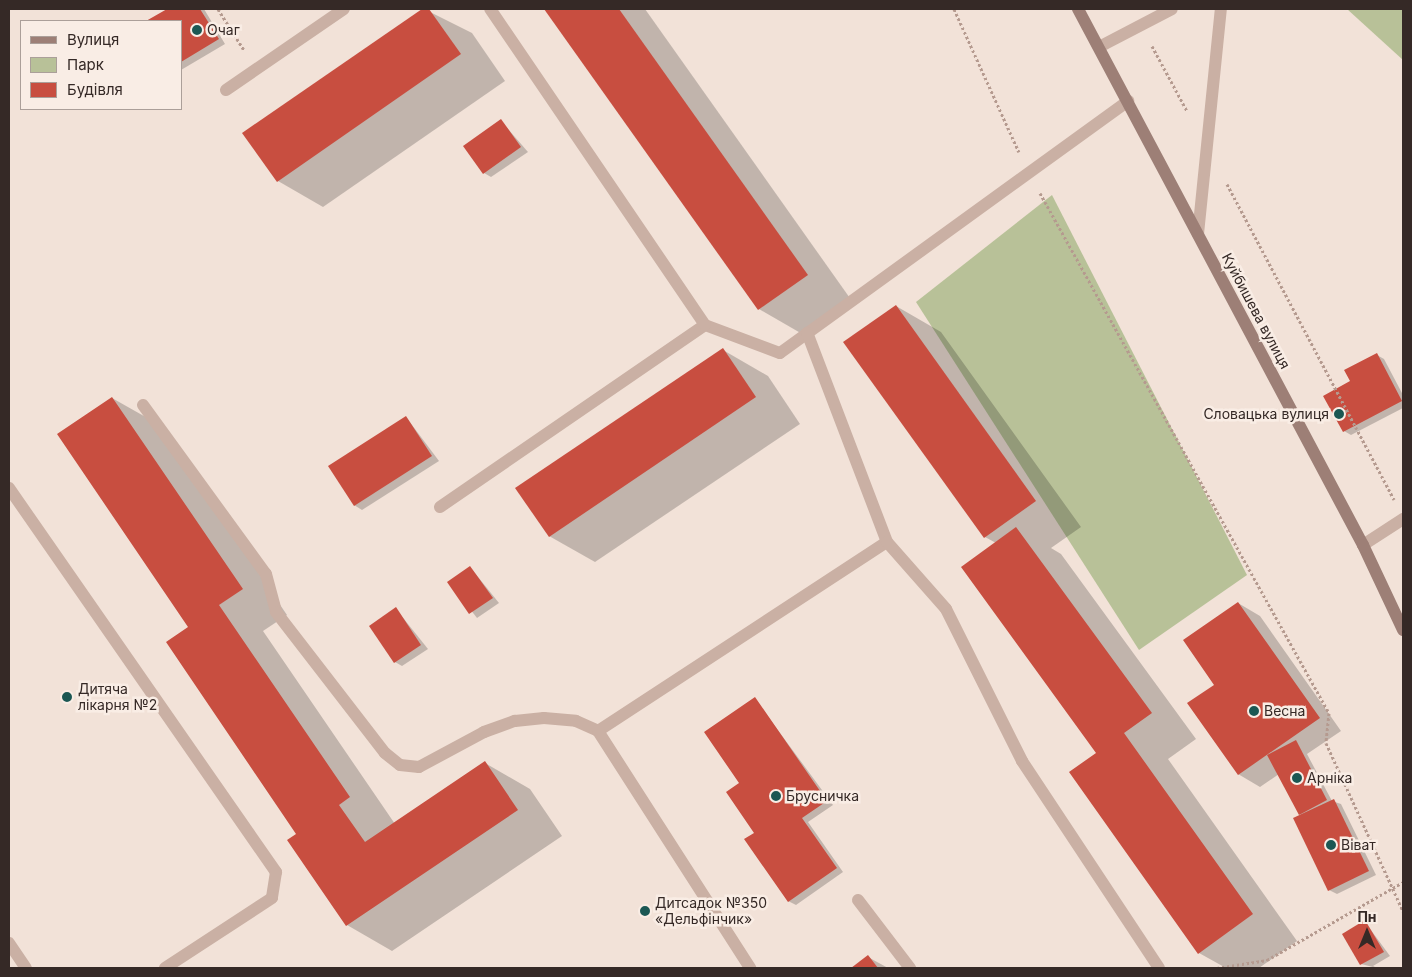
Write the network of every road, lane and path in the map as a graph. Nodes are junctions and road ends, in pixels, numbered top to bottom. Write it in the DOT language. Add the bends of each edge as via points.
graph roads {
  1 [pos="218,9"];
  2 [pos="344,9"];
  3 [pos="490,9"];
  4 [pos="954,9"];
  5 [pos="1078,9"];
  6 [pos="1172,9"];
  7 [pos="1221,9"];
  8 [pos="1140,26"];
  9 [pos="1099,47"];
  10 [pos="256,69"];
  11 [pos="226,90"];
  12 [pos="1128,101"];
  13 [pos="1189,113"];
  14 [pos="1208,148"];
  15 [pos="1028,173"];
  16 [pos="1198,234"];
  17 [pos="705,325"];
  18 [pos="807,333"];
  19 [pos="143,405"];
  20 [pos="9,488"];
  21 [pos="440,507"];
  22 [pos="1401,514"];
  23 [pos="888,542"];
  24 [pos="1363,545"];
  25 [pos="1403,630"];
  26 [pos="598,730"];
  27 [pos="1403,882"];
  28 [pos="1392,888"];
  29 [pos="858,900"];
  30 [pos="1403,911"];
  31 [pos="9,942"];
  32 [pos="26,968"];
  33 [pos="165,968"];
  34 [pos="750,968"];
  35 [pos="910,968"];
  36 [pos="1159,968"];
  37 [pos="1217,968"];
  1 -- 10 [label="path"];
  2 -- 10 [label="lane"];
  3 -- 17 [label="lane"];
  4 -- 15 [label="path"];
  5 -- 9 [label="main road, Куйбишева вулиця"];
  6 -- 8 [label="lane"];
  7 -- 14 [label="lane"];
  8 -- 9 [label="lane"];
  8 -- 13 [label="path"];
  9 -- 12 [label="main road, Куйбишева вулиця"];
  10 -- 11 [label="lane"];
  12 -- 15 [label="lane"];
  12 -- 16 [label="main road, Куйбишева вулиця"];
  14 -- 16 [label="lane"];
  14 -- 22 [label="path"];
  15 -- 18 [label="lane"];
  15 -- 28 [label="path" via="1329,713 1326,743"];
  16 -- 24 [label="main road, Куйбишева вулиця"];
  17 -- 18 [label="lane" via="780,353"];
  17 -- 21 [label="lane"];
  18 -- 23 [label="lane"];
  19 -- 26 [label="lane" via="266,574 276,612 385,753 400,765 419,767 484,732 515,721 544,718 576,721"];
  20 -- 33 [label="lane" via="276,872 272,898"];
  22 -- 24 [label="lane"];
  23 -- 26 [label="lane"];
  23 -- 36 [label="lane" via="946,609 1022,761"];
  24 -- 25 [label="main road, Куйбишева вулиця"];
  26 -- 34 [label="lane"];
  27 -- 28 [label="path"];
  28 -- 30 [label="path"];
  28 -- 37 [label="path" via="1267,960"];
  29 -- 35 [label="lane"];
  31 -- 32 [label="lane"];
}
